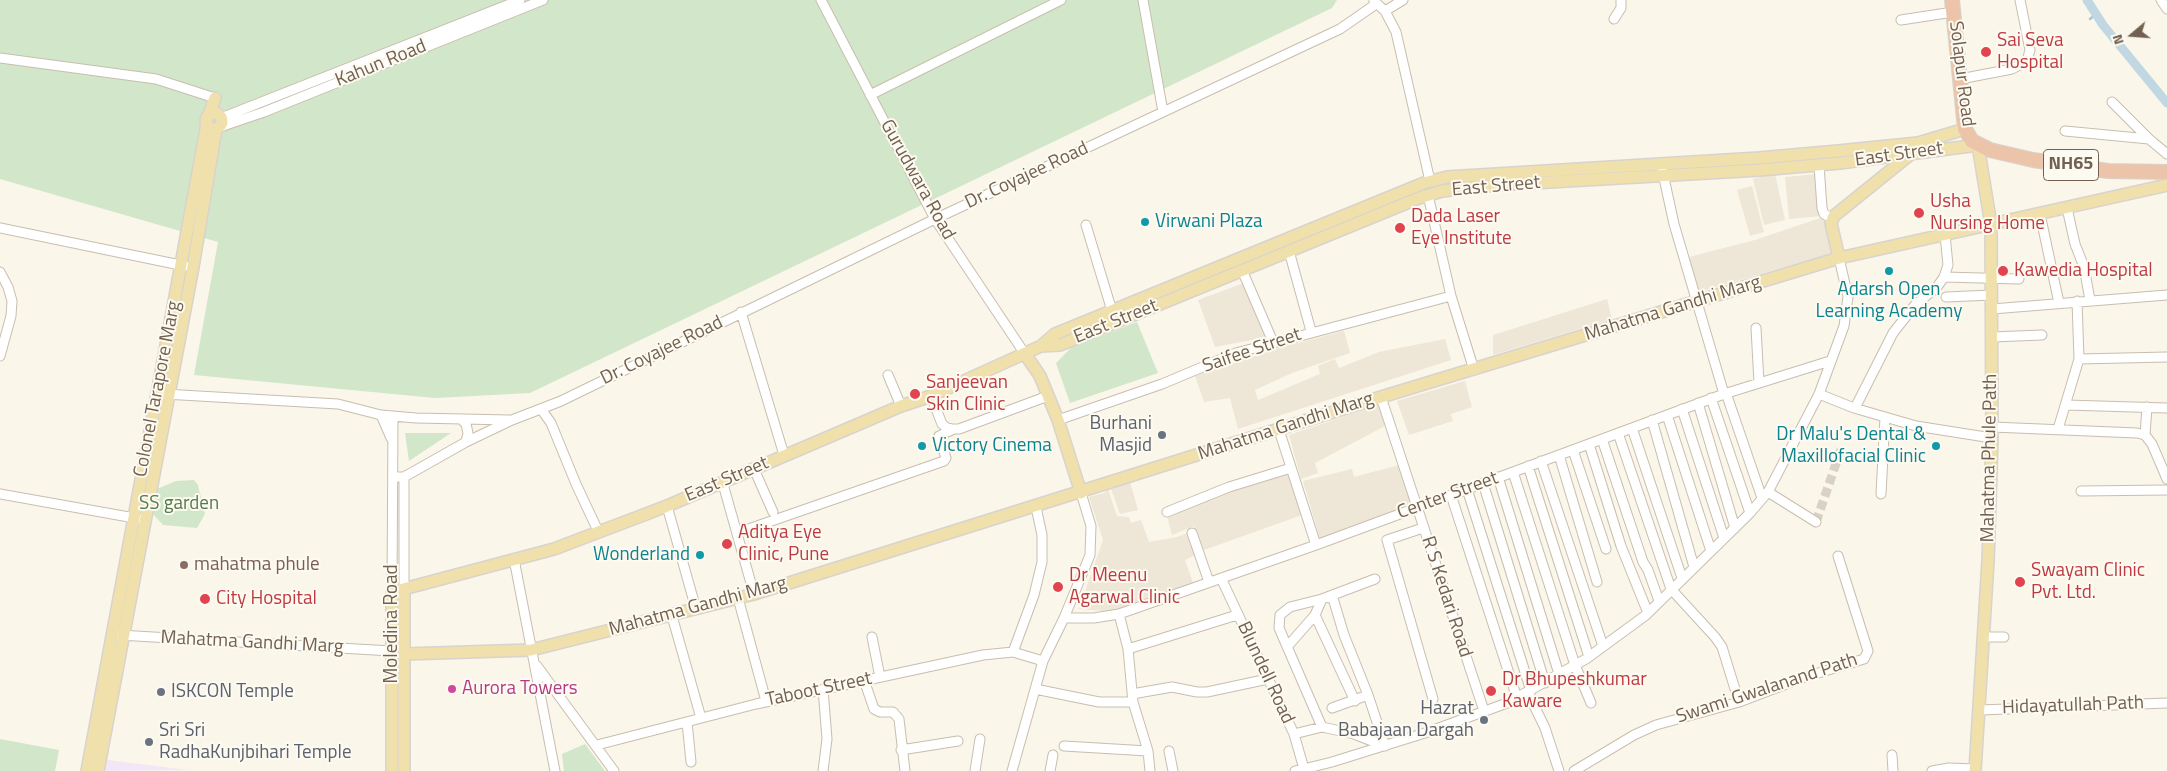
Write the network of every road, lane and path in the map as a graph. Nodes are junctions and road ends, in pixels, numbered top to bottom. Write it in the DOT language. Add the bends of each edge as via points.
graph roads {
  1 [pos="520,0"];
  2 [pos="543,0"];
  3 [pos="822,0"];
  4 [pos="1061,0"];
  5 [pos="1143,0"];
  6 [pos="1403,0"];
  7 [pos="1621,0"];
  8 [pos="2020,0"];
  9 [pos="2161,0"];
  10 [pos="1375,2"];
  11 [pos="1953,6"];
  12 [pos="2167,9"];
  13 [pos="1385,11"];
  14 [pos="1614,19"];
  15 [pos="1901,20"];
  16 [pos="0,58"];
  17 [pos="1960,79"];
  18 [pos="870,95"];
  19 [pos="215,98"];
  20 [pos="2112,102"];
  21 [pos="1163,112"];
  22 [pos="215,121"];
  23 [pos="2065,131"];
  24 [pos="1970,137"];
  25 [pos="2149,139"];
  26 [pos="1918,143"];
  27 [pos="1912,153"];
  28 [pos="2167,154"];
  29 [pos="1819,165"];
  30 [pos="1662,170"];
  31 [pos="2167,172"];
  32 [pos="1430,181"];
  33 [pos="2167,185"];
  34 [pos="1428,195"];
  35 [pos="2067,208"];
  36 [pos="2040,214"];
  37 [pos="935,219"];
  38 [pos="1833,219"];
  39 [pos="1086,225"];
  40 [pos="1991,225"];
  41 [pos="0,228"];
  42 [pos="1946,235"];
  43 [pos="1289,251"];
  44 [pos="1839,258"];
  45 [pos="187,266"];
  46 [pos="1242,270"];
  47 [pos="0,272"];
  48 [pos="1944,277"];
  49 [pos="1992,278"];
  50 [pos="2019,279"];
  51 [pos="1992,294"];
  52 [pos="2167,295"];
  53 [pos="1451,296"];
  54 [pos="1946,297"];
  55 [pos="2090,300"];
  56 [pos="2077,301"];
  57 [pos="1696,302"];
  58 [pos="2059,303"];
  59 [pos="1992,309"];
  60 [pos="1112,311"];
  61 [pos="741,312"];
  62 [pos="1756,328"];
  63 [pos="1311,331"];
  64 [pos="2042,334"];
  65 [pos="1992,338"];
  66 [pos="1273,342"];
  67 [pos="1042,346"];
  68 [pos="1025,354"];
  69 [pos="0,356"];
  70 [pos="2167,357"];
  71 [pos="2079,359"];
  72 [pos="1830,361"];
  73 [pos="1474,370"];
  74 [pos="888,375"];
  75 [pos="1759,383"];
  76 [pos="1725,393"];
  77 [pos="163,394"];
  78 [pos="1819,394"];
  79 [pos="931,396"];
  80 [pos="1048,396"];
  81 [pos="1382,397"];
  82 [pos="1711,398"];
  83 [pos="1698,403"];
  84 [pos="901,406"];
  85 [pos="2066,406"];
  86 [pos="1852,407"];
  87 [pos="2147,407"];
  88 [pos="2167,408"];
  89 [pos="541,409"];
  90 [pos="1682,409"];
  91 [pos="381,415"];
  92 [pos="1667,415"];
  93 [pos="394,416"];
  94 [pos="1886,417"];
  95 [pos="461,419"];
  96 [pos="512,420"];
  97 [pos="1058,420"];
  98 [pos="1652,420"];
  99 [pos="1632,428"];
  100 [pos="954,429"];
  101 [pos="2058,429"];
  102 [pos="1279,430"];
  103 [pos="1992,432"];
  104 [pos="1618,433"];
  105 [pos="2144,435"];
  106 [pos="1602,439"];
  107 [pos="392,441"];
  108 [pos="466,442"];
  109 [pos="1588,444"];
  110 [pos="1573,450"];
  111 [pos="784,455"];
  112 [pos="1559,455"];
  113 [pos="1541,461"];
  114 [pos="1528,466"];
  115 [pos="1291,468"];
  116 [pos="754,469"];
  117 [pos="1666,469"];
  118 [pos="1513,472"];
  119 [pos="1648,475"];
  120 [pos="404,477"];
  121 [pos="1498,477"];
  122 [pos="394,478"];
  123 [pos="2167,479"];
  124 [pos="1483,483"];
  125 [pos="723,484"];
  126 [pos="1467,489"];
  127 [pos="2167,490"];
  128 [pos="2081,491"];
  129 [pos="1080,493"];
  130 [pos="0,494"];
  131 [pos="1881,494"];
  132 [pos="1451,495"];
  133 [pos="1765,495"];
  134 [pos="667,506"];
  135 [pos="1036,507"];
  136 [pos="1416,507"];
  137 [pos="773,512"];
  138 [pos="1167,512"];
  139 [pos="1750,513"];
  140 [pos="139,519"];
  141 [pos="1814,520"];
  142 [pos="1424,528"];
  143 [pos="1735,528"];
  144 [pos="599,533"];
  145 [pos="737,533"];
  146 [pos="1192,533"];
  147 [pos="1724,538"];
  148 [pos="1316,545"];
  149 [pos="1606,549"];
  150 [pos="1711,551"];
  151 [pos="1838,556"];
  152 [pos="514,559"];
  153 [pos="1694,567"];
  154 [pos="1221,578"];
  155 [pos="1682,578"];
  156 [pos="1375,579"];
  157 [pos="1209,582"];
  158 [pos="1597,582"];
  159 [pos="1671,589"];
  160 [pos="398,591"];
  161 [pos="754,594"];
  162 [pos="1332,595"];
  163 [pos="738,598"];
  164 [pos="1322,599"];
  165 [pos="1659,601"];
  166 [pos="696,609"];
  167 [pos="1648,613"];
  168 [pos="1119,614"];
  169 [pos="1237,615"];
  170 [pos="1315,615"];
  171 [pos="672,616"];
  172 [pos="1064,618"];
  173 [pos="117,635"];
  174 [pos="872,637"];
  175 [pos="1984,637"];
  176 [pos="2004,637"];
  177 [pos="1603,646"];
  178 [pos="1287,647"];
  179 [pos="1128,649"];
  180 [pos="531,650"];
  181 [pos="392,651"];
  182 [pos="1012,652"];
  183 [pos="404,654"];
  184 [pos="1589,656"];
  185 [pos="1043,661"];
  186 [pos="536,664"];
  187 [pos="1575,665"];
  188 [pos="1559,674"];
  189 [pos="880,677"];
  190 [pos="1268,679"];
  191 [pos="864,680"];
  192 [pos="1544,683"];
  193 [pos="823,689"];
  194 [pos="1035,689"];
  195 [pos="1530,692"];
  196 [pos="1368,695"];
  197 [pos="1133,698"];
  198 [pos="1517,698"];
  199 [pos="1433,699"];
  200 [pos="1355,700"];
  201 [pos="766,702"];
  202 [pos="1739,702"];
  203 [pos="2167,703"];
  204 [pos="1591,704"];
  205 [pos="1332,708"];
  206 [pos="1980,710"];
  207 [pos="1484,711"];
  208 [pos="701,718"];
  209 [pos="687,722"];
  210 [pos="1322,727"];
  211 [pos="1294,734"];
  212 [pos="980,739"];
  213 [pos="958,740"];
  214 [pos="597,745"];
  215 [pos="1064,746"];
  216 [pos="1385,746"];
  217 [pos="901,750"];
  218 [pos="1148,751"];
  219 [pos="1169,751"];
  220 [pos="1053,755"];
  221 [pos="1892,755"];
  222 [pos="692,762"];
  223 [pos="1331,767"];
  224 [pos="1299,770"];
  225 [pos="1975,770"];
  226 [pos="86,771"];
  227 [pos="98,771"];
  228 [pos="392,771"];
  229 [pos="404,771"];
  230 [pos="555,771"];
  231 [pos="614,771"];
  232 [pos="823,771"];
  233 [pos="905,771"];
  234 [pos="975,771"];
  235 [pos="1012,771"];
  236 [pos="1050,771"];
  237 [pos="1150,771"];
  238 [pos="1173,771"];
  239 [pos="1558,771"];
  240 [pos="1574,771"];
  241 [pos="1893,771"];
  242 [pos="1932,771"];
  1 -- 22 [label="street, Kahun Road"];
  2 -- 22 [label="street, Kahun Road" via="264,112"];
  3 -- 18 [label="street, Gurudwara Road"];
  4 -- 18 [label="street"];
  5 -- 21 [label="street"];
  6 -- 13 [label="street"];
  7 -- 14 [label="street" via="1621,8"];
  8 -- 17 [label="street" via="2030,50 2027,61 2012,69"];
  9 -- 12 [label="street"];
  10 -- 13 [label="street"];
  10 -- 21 [label="street, Dr. Coyajee Road" via="1340,29"];
  11 -- 15 [label="street"];
  11 -- 17 [label="highway, Solapur Road"];
  13 -- 32 [label="street" via="1396,32"];
  16 -- 19 [label="street" via="156,79"];
  17 -- 24 [label="highway, Solapur Road"];
  18 -- 37 [label="street, Gurudwara Road"];
  19 -- 22 [label="main road, Colonel Tarapore Marg"];
  20 -- 25 [label="street"];
  21 -- 37 [label="street, Dr. Coyajee Road"];
  22 -- 45 [label="main road, Colonel Tarapore Marg"];
  23 -- 25 [label="street"];
  24 -- 26 [label="main road, East Street" via="1951,133"];
  24 -- 27 [label="main road, East Street"];
  24 -- 31 [label="highway, NH65" via="2033,160 2108,171"];
  24 -- 40 [label="main road, Mahatma Phule Path"];
  25 -- 28 [label="street"];
  26 -- 27 [label="main road"];
  26 -- 30 [label="main road, East Street"];
  27 -- 29 [label="main road, East Street"];
  27 -- 38 [label="main road"];
  29 -- 30 [label="main road, East Street"];
  29 -- 38 [label="street" via="1822,208 1824,214"];
  30 -- 32 [label="main road, East Street" via="1447,177"];
  30 -- 34 [label="main road, East Street"];
  30 -- 57 [label="street"];
  32 -- 60 [label="main road, East Street"];
  33 -- 35 [label="main road, Mahatma Gandhi Marg"];
  34 -- 43 [label="main road, East Street"];
  34 -- 53 [label="street"];
  35 -- 36 [label="main road, Mahatma Gandhi Marg"];
  35 -- 55 [label="street"];
  36 -- 40 [label="main road, Mahatma Gandhi Marg"];
  36 -- 58 [label="street"];
  37 -- 61 [label="street, Dr. Coyajee Road"];
  37 -- 68 [label="street, Gurudwara Road"];
  38 -- 44 [label="main road" via="1831,224"];
  39 -- 60 [label="street"];
  40 -- 42 [label="main road, Mahatma Gandhi Marg"];
  40 -- 49 [label="main road, Mahatma Phule Path"];
  41 -- 45 [label="street"];
  42 -- 44 [label="main road, Mahatma Gandhi Marg"];
  42 -- 48 [label="street" via="1948,262"];
  43 -- 46 [label="main road, East Street"];
  43 -- 63 [label="street"];
  44 -- 57 [label="main road, Mahatma Gandhi Marg"];
  44 -- 72 [label="street" via="1848,297 1844,326"];
  45 -- 77 [label="main road, Colonel Tarapore Marg"];
  46 -- 66 [label="street"];
  46 -- 67 [label="main road, East Street" via="1060,345"];
  47 -- 69 [label="street" via="12,301"];
  48 -- 49 [label="street"];
  48 -- 86 [label="street" via="1915,305 1893,333"];
  49 -- 50 [label="street"];
  49 -- 51 [label="main road, Mahatma Phule Path"];
  51 -- 54 [label="street"];
  51 -- 59 [label="main road, Mahatma Phule Path"];
  52 -- 55 [label="street"];
  53 -- 63 [label="street, Saifee Street"];
  53 -- 73 [label="street"];
  55 -- 56 [label="street"];
  56 -- 58 [label="street"];
  56 -- 71 [label="street"];
  57 -- 73 [label="main road, Mahatma Gandhi Marg"];
  57 -- 76 [label="street"];
  58 -- 59 [label="street"];
  59 -- 65 [label="main road, Mahatma Phule Path"];
  60 -- 67 [label="main road, East Street" via="1055,334"];
  61 -- 89 [label="street, Dr. Coyajee Road"];
  61 -- 111 [label="street"];
  62 -- 75 [label="street"];
  63 -- 66 [label="street, Saifee Street"];
  64 -- 65 [label="street"];
  65 -- 103 [label="main road, Mahatma Phule Path"];
  66 -- 97 [label="street, Saifee Street"];
  67 -- 68 [label="main road, East Street"];
  68 -- 79 [label="main road, East Street"];
  68 -- 80 [label="main road" via="1040,376"];
  70 -- 71 [label="street"];
  71 -- 85 [label="street"];
  72 -- 75 [label="street, Center Street"];
  72 -- 78 [label="street"];
  73 -- 81 [label="main road, Mahatma Gandhi Marg"];
  74 -- 84 [label="street"];
  75 -- 76 [label="street, Center Street"];
  76 -- 82 [label="street, Center Street"];
  76 -- 133 [label="street"];
  77 -- 91 [label="street" via="338,404"];
  77 -- 140 [label="main road, Colonel Tarapore Marg"];
  78 -- 86 [label="street"];
  78 -- 133 [label="street"];
  79 -- 84 [label="main road, East Street"];
  79 -- 100 [label="street" via="942,424"];
  80 -- 97 [label="main road"];
  80 -- 100 [label="street"];
  81 -- 102 [label="main road, Mahatma Gandhi Marg"];
  81 -- 136 [label="street, R S Kedari Road"];
  82 -- 83 [label="street, Center Street"];
  82 -- 139 [label="street"];
  83 -- 90 [label="street, Center Street"];
  83 -- 143 [label="street"];
  84 -- 111 [label="main road, East Street"];
  85 -- 87 [label="street"];
  85 -- 101 [label="street"];
  86 -- 94 [label="street"];
  87 -- 88 [label="street"];
  87 -- 105 [label="street"];
  89 -- 96 [label="street, Dr. Coyajee Road"];
  89 -- 144 [label="street" via="551,423"];
  90 -- 92 [label="street, Center Street"];
  90 -- 147 [label="street"];
  91 -- 93 [label="street"];
  91 -- 107 [label="street"];
  92 -- 98 [label="street, Center Street"];
  92 -- 150 [label="street"];
  93 -- 95 [label="street"];
  93 -- 107 [label="street"];
  94 -- 103 [label="street" via="1916,426"];
  94 -- 131 [label="street"];
  95 -- 96 [label="street"];
  95 -- 108 [label="street" via="466,424"];
  96 -- 108 [label="street, Dr. Coyajee Road"];
  97 -- 129 [label="main road"];
  98 -- 99 [label="street, Center Street"];
  98 -- 117 [label="street"];
  99 -- 104 [label="street, Center Street"];
  99 -- 119 [label="street"];
  100 -- 145 [label="street" via="939,436 946,458 944,461"];
  101 -- 103 [label="street"];
  101 -- 105 [label="street"];
  102 -- 115 [label="street"];
  102 -- 129 [label="main road, Mahatma Gandhi Marg"];
  103 -- 175 [label="main road, Mahatma Phule Path"];
  104 -- 106 [label="street, Center Street"];
  104 -- 159 [label="street"];
  105 -- 123 [label="street" via="2152,444"];
  106 -- 109 [label="street, Center Street"];
  106 -- 165 [label="street" via="1642,562"];
  107 -- 122 [label="street, Moledina Road"];
  108 -- 120 [label="street, Dr. Coyajee Road"];
  109 -- 110 [label="street, Center Street"];
  109 -- 167 [label="street" via="1621,546"];
  110 -- 112 [label="street, Center Street"];
  110 -- 149 [label="street"];
  111 -- 116 [label="main road, East Street"];
  112 -- 113 [label="street, Center Street"];
  112 -- 158 [label="street"];
  113 -- 114 [label="street, Center Street"];
  113 -- 177 [label="street"];
  114 -- 118 [label="street, Center Street"];
  114 -- 184 [label="street"];
  115 -- 138 [label="street" via="1229,487"];
  115 -- 148 [label="street"];
  116 -- 125 [label="main road, East Street"];
  116 -- 137 [label="street"];
  117 -- 119 [label="street"];
  117 -- 153 [label="street"];
  118 -- 121 [label="street, Center Street"];
  118 -- 187 [label="street"];
  119 -- 155 [label="street"];
  120 -- 122 [label="street"];
  120 -- 160 [label="street"];
  121 -- 124 [label="street, Center Street"];
  121 -- 188 [label="street"];
  122 -- 160 [label="street, Moledina Road"];
  124 -- 126 [label="street, Center Street"];
  124 -- 192 [label="street"];
  125 -- 134 [label="main road, East Street"];
  125 -- 145 [label="street"];
  126 -- 132 [label="street, Center Street"];
  126 -- 195 [label="street"];
  127 -- 128 [label="street"];
  129 -- 135 [label="main road, Mahatma Gandhi Marg"];
  129 -- 172 [label="street" via="1091,526 1090,555"];
  130 -- 140 [label="street"];
  132 -- 136 [label="street, Center Street"];
  132 -- 198 [label="street"];
  133 -- 139 [label="street"];
  133 -- 141 [label="street"];
  134 -- 144 [label="main road, East Street"];
  134 -- 166 [label="street"];
  135 -- 161 [label="main road, Mahatma Gandhi Marg"];
  135 -- 182 [label="street" via="1042,535 1042,562 1034,595"];
  136 -- 142 [label="street, R S Kedari Road"];
  136 -- 148 [label="street, Center Street"];
  139 -- 143 [label="street"];
  140 -- 173 [label="main road, Colonel Tarapore Marg"];
  142 -- 199 [label="street" via="1388,540"];
  142 -- 207 [label="street, R S Kedari Road"];
  143 -- 147 [label="street"];
  144 -- 152 [label="main road, East Street"];
  145 -- 161 [label="street"];
  146 -- 157 [label="street"];
  147 -- 150 [label="street"];
  148 -- 154 [label="street, Center Street"];
  150 -- 153 [label="street"];
  151 -- 202 [label="street, Swami Gwalanand Path" via="1867,656"];
  152 -- 160 [label="main road, East Street"];
  152 -- 180 [label="street"];
  153 -- 155 [label="street"];
  154 -- 157 [label="street, Center Street"];
  154 -- 169 [label="street, Blundell Road"];
  155 -- 159 [label="street"];
  156 -- 162 [label="street"];
  157 -- 168 [label="street, Center Street"];
  159 -- 165 [label="street"];
  159 -- 202 [label="street" via="1707,626 1722,647"];
  160 -- 181 [label="main road, Moledina Road"];
  160 -- 183 [label="main road, Moledina Road"];
  161 -- 163 [label="main road, Mahatma Gandhi Marg"];
  162 -- 164 [label="street"];
  162 -- 196 [label="street"];
  163 -- 166 [label="main road, Mahatma Gandhi Marg"];
  163 -- 201 [label="street"];
  164 -- 170 [label="street"];
  164 -- 178 [label="street" via="1290,608 1280,615 1279,628"];
  165 -- 167 [label="street"];
  166 -- 171 [label="main road, Mahatma Gandhi Marg"];
  167 -- 177 [label="street"];
  168 -- 172 [label="street, Center Street"];
  168 -- 179 [label="street"];
  169 -- 179 [label="street"];
  169 -- 190 [label="street, Blundell Road"];
  170 -- 178 [label="street"];
  170 -- 200 [label="street"];
  171 -- 180 [label="main road, Mahatma Gandhi Marg"];
  171 -- 208 [label="street"];
  172 -- 185 [label="street"];
  173 -- 181 [label="street, Mahatma Gandhi Marg"];
  173 -- 226 [label="main road, Colonel Tarapore Marg"];
  173 -- 227 [label="main road, Colonel Tarapore Marg"];
  174 -- 189 [label="street"];
  175 -- 176 [label="street"];
  175 -- 206 [label="main road, Mahatma Phule Path"];
  177 -- 184 [label="street"];
  178 -- 210 [label="street"];
  179 -- 197 [label="street"];
  180 -- 183 [label="main road, Mahatma Gandhi Marg"];
  180 -- 186 [label="street"];
  181 -- 228 [label="main road, Moledina Road"];
  182 -- 185 [label="street, Taboot Street"];
  182 -- 189 [label="street, Taboot Street"];
  183 -- 229 [label="main road, Moledina Road"];
  184 -- 187 [label="street"];
  185 -- 194 [label="street"];
  186 -- 214 [label="street"];
  186 -- 230 [label="street"];
  187 -- 188 [label="street"];
  187 -- 204 [label="street"];
  188 -- 192 [label="street"];
  189 -- 191 [label="street, Taboot Street"];
  190 -- 197 [label="street" via="1207,692 1172,687"];
  190 -- 211 [label="street, Blundell Road"];
  191 -- 193 [label="street, Taboot Street"];
  191 -- 217 [label="street" via="874,709 896,714 899,719"];
  192 -- 195 [label="street"];
  193 -- 201 [label="street, Taboot Street"];
  193 -- 232 [label="street" via="826,738"];
  194 -- 197 [label="street" via="1099,702"];
  194 -- 235 [label="street"];
  195 -- 198 [label="street"];
  195 -- 239 [label="street"];
  196 -- 200 [label="street"];
  196 -- 216 [label="street"];
  197 -- 218 [label="street"];
  198 -- 207 [label="street"];
  200 -- 205 [label="street"];
  201 -- 208 [label="street, Taboot Street"];
  202 -- 240 [label="street, Swami Gwalanand Path" via="1656,725"];
  203 -- 206 [label="street, Hidayatullah Path"];
  206 -- 225 [label="main road, Mahatma Phule Path"];
  207 -- 216 [label="street"];
  208 -- 209 [label="street, Taboot Street"];
  209 -- 214 [label="street, Taboot Street"];
  209 -- 222 [label="street"];
  210 -- 211 [label="street"];
  210 -- 216 [label="street" via="1354,734"];
  211 -- 224 [label="street, Blundell Road"];
  212 -- 234 [label="street"];
  213 -- 217 [label="street"];
  214 -- 231 [label="street"];
  215 -- 218 [label="street"];
  216 -- 223 [label="street"];
  217 -- 233 [label="street"];
  218 -- 237 [label="street"];
  219 -- 238 [label="street"];
  220 -- 236 [label="street"];
  221 -- 241 [label="street"];
  223 -- 224 [label="street"];
  225 -- 242 [label="street" via="1949,768"];
}
